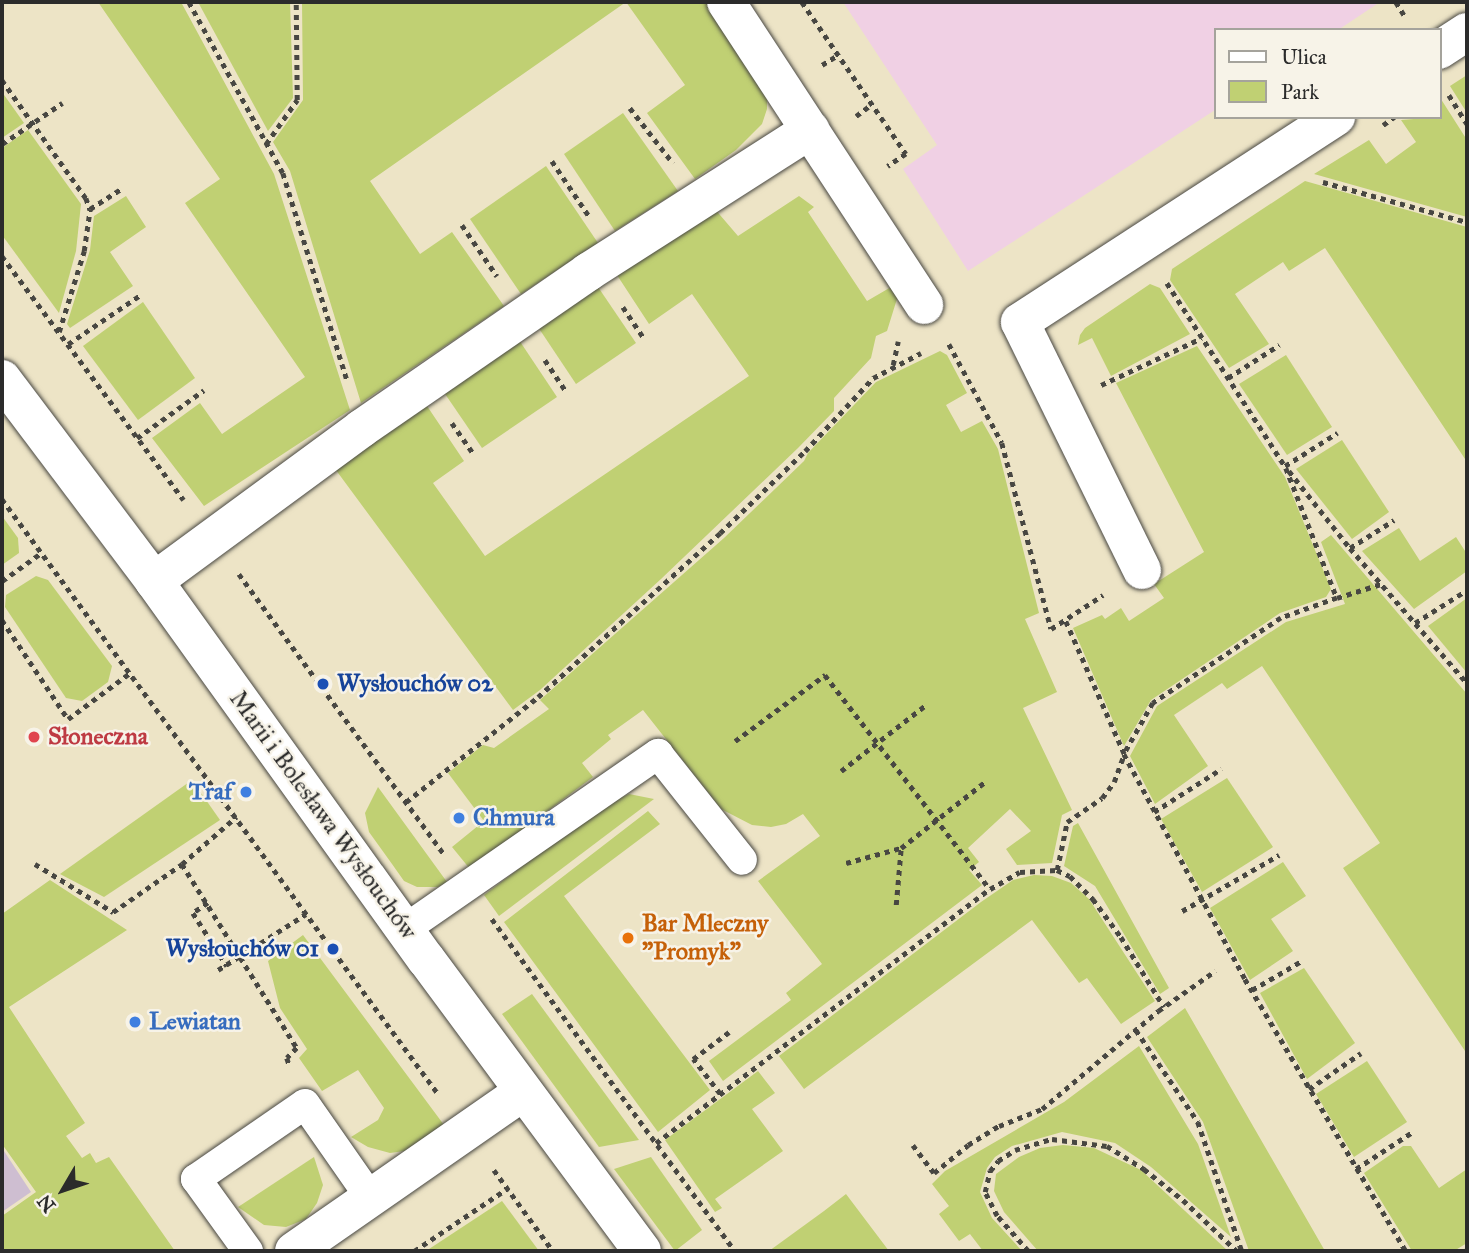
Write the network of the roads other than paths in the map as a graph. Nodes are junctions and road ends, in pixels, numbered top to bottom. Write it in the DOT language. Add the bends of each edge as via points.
graph roads {
  1 [pos="726,2"];
  2 [pos="1467,32"];
  3 [pos="1441,68"];
  4 [pos="1333,119"];
  5 [pos="810,130"];
  6 [pos="923,305"];
  7 [pos="2,379"];
  8 [pos="1142,570"];
  9 [pos="154,581"];
  10 [pos="742,860"];
  11 [pos="405,929"];
  12 [pos="523,1092"];
  13 [pos="372,1200"];
  14 [pos="248,1251"];
  15 [pos="294,1251"];
  16 [pos="642,1251"];
  1 -- 5 [label="street"];
  2 -- 3 [label="street"];
  4 -- 8 [label="street" via="1020,322"];
  5 -- 6 [label="street"];
  5 -- 9 [label="street" via="362,428"];
  7 -- 9 [label="street, Marii i Bolesława Wysłouchów"];
  9 -- 11 [label="street, Marii i Bolesława Wysłouchów"];
  10 -- 11 [label="lane" via="658,754"];
  11 -- 12 [label="street, Marii i Bolesława Wysłouchów"];
  12 -- 13 [label="street"];
  12 -- 16 [label="street, Marii i Bolesława Wysłouchów"];
  13 -- 14 [label="lane" via="305,1104 196,1179"];
  13 -- 15 [label="street"];
}
